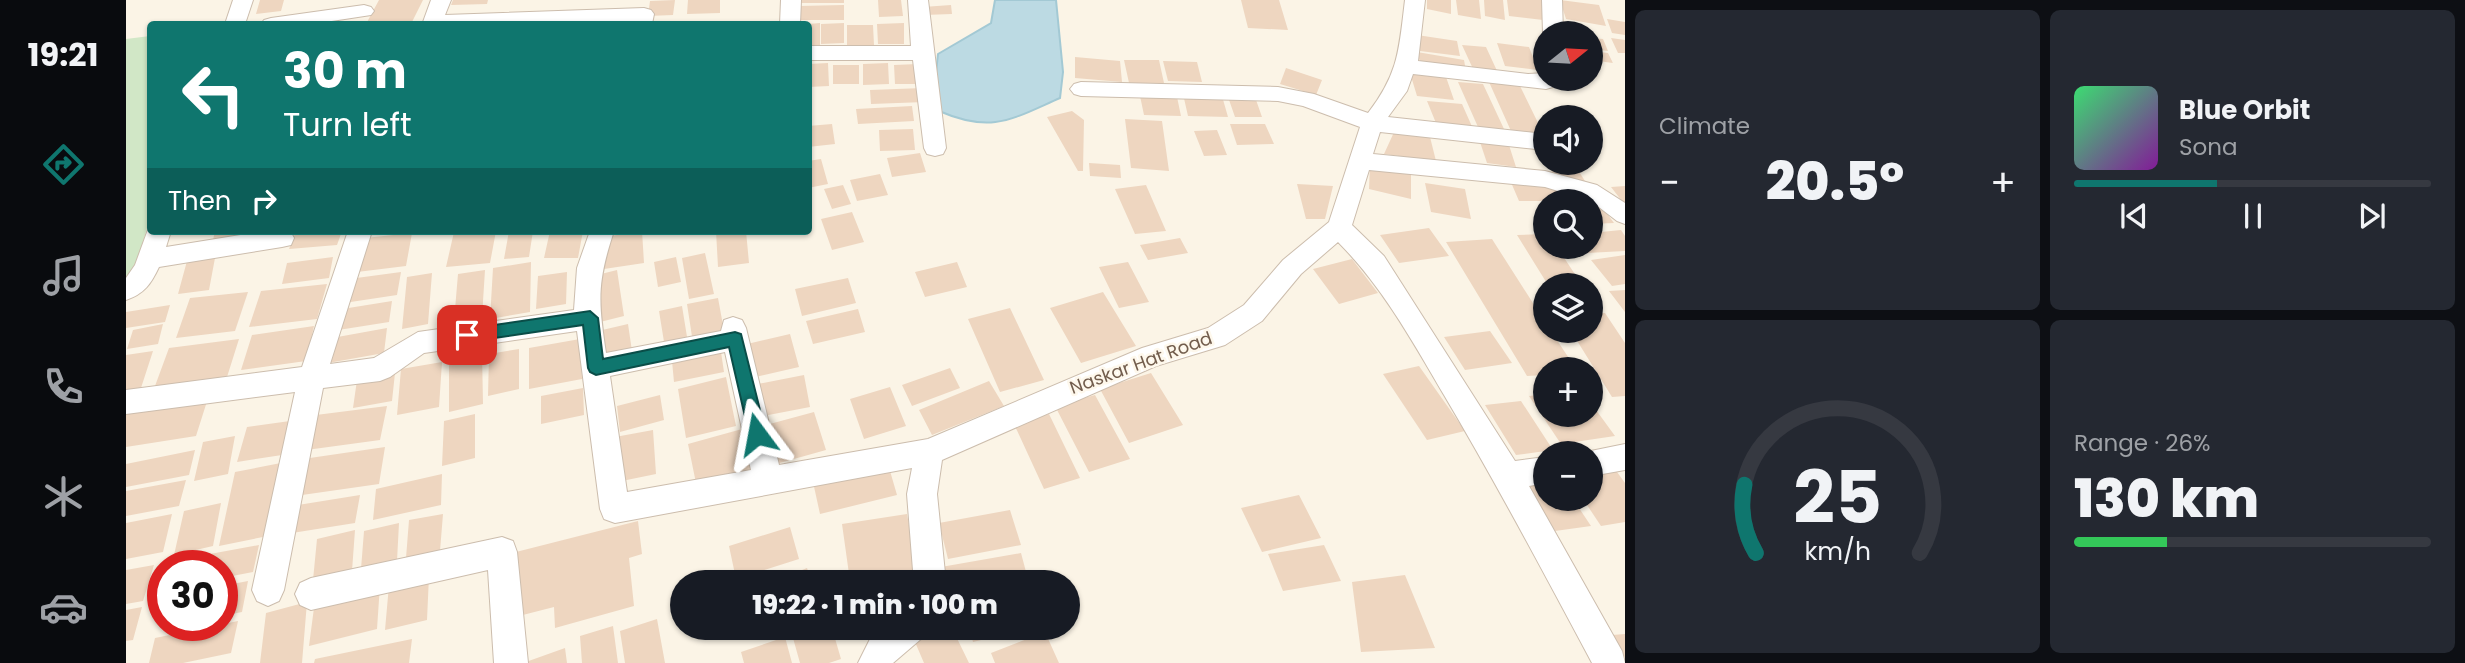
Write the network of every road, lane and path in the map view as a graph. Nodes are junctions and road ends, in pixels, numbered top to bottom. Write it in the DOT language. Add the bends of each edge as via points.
graph roads {
  1 [pos="243,0"];
  2 [pos="441,0"];
  3 [pos="791,0"];
  4 [pos="918,0"];
  5 [pos="1415,0"];
  6 [pos="1552,0"];
  7 [pos="364,11"];
  8 [pos="235,21"];
  9 [pos="292,21"];
  10 [pos="434,21"];
  11 [pos="538,21"];
  12 [pos="643,21"];
  13 [pos="790,21"];
  14 [pos="1553,21"];
  15 [pos="812,53"];
  16 [pos="922,53"];
  17 [pos="1406,66"];
  18 [pos="1533,81"];
  19 [pos="1081,89"];
  20 [pos="1372,123"];
  21 [pos="1533,141"];
  22 [pos="935,148"];
  23 [pos="1361,161"];
  24 [pos="1625,215"];
  25 [pos="1339,227"];
  26 [pos="158,235"];
  27 [pos="359,235"];
  28 [pos="604,235"];
  29 [pos="282,238"];
  30 [pos="149,259"];
  31 [pos="126,290"];
  32 [pos="590,318"];
  33 [pos="596,368"];
  34 [pos="312,377"];
  35 [pos="126,402"];
  36 [pos="929,452"];
  37 [pos="1625,457"];
  38 [pos="1603,461"];
  39 [pos="1533,472"];
  40 [pos="1508,476"];
  41 [pos="768,481"];
  42 [pos="929,570"];
  43 [pos="268,590"];
  44 [pos="311,594"];
  45 [pos="895,640"];
  46 [pos="511,663"];
  47 [pos="875,663"];
  48 [pos="1609,663"];
  1 -- 8 [label="street"];
  2 -- 10 [label="street"];
  3 -- 13 [label="street"];
  4 -- 16 [label="street"];
  5 -- 17 [label="street"];
  6 -- 14 [label="street"];
  7 -- 9 [label="street"];
  11 -- 12 [label="street" via="644,14"];
  15 -- 16 [label="street"];
  16 -- 22 [label="street"];
  17 -- 18 [label="street"];
  17 -- 20 [label="street" via="1396,91"];
  19 -- 20 [label="street" via="1278,94"];
  20 -- 21 [label="street"];
  20 -- 23 [label="street"];
  23 -- 24 [label="street" via="1545,179 1589,191"];
  23 -- 25 [label="street"];
  25 -- 36 [label="street, Naskar Hat Road" via="1292,267 1254,313 1216,337 1151,356"];
  25 -- 40 [label="street" via="1375,263"];
  26 -- 30 [label="street"];
  27 -- 34 [label="street"];
  28 -- 32 [label="street" via="586,287"];
  29 -- 30 [label="street"];
  30 -- 31 [label="street" via="137,284"];
  32 -- 33 [label="street"];
  32 -- 34 [label="street" via="418,342 380,369"];
  33 -- 41 [label="street" via="734,333"];
  33 -- 41 [label="street, Naskar Hat Road" via="615,509"];
  34 -- 35 [label="street"];
  34 -- 43 [label="street"];
  36 -- 41 [label="street, Naskar Hat Road"];
  36 -- 42 [label="street" via="922,494"];
  37 -- 38 [label="street"];
  39 -- 40 [label="street"];
  40 -- 48 [label="street"];
  44 -- 46 [label="street" via="502,552"];
  45 -- 47 [label="street"];
}
